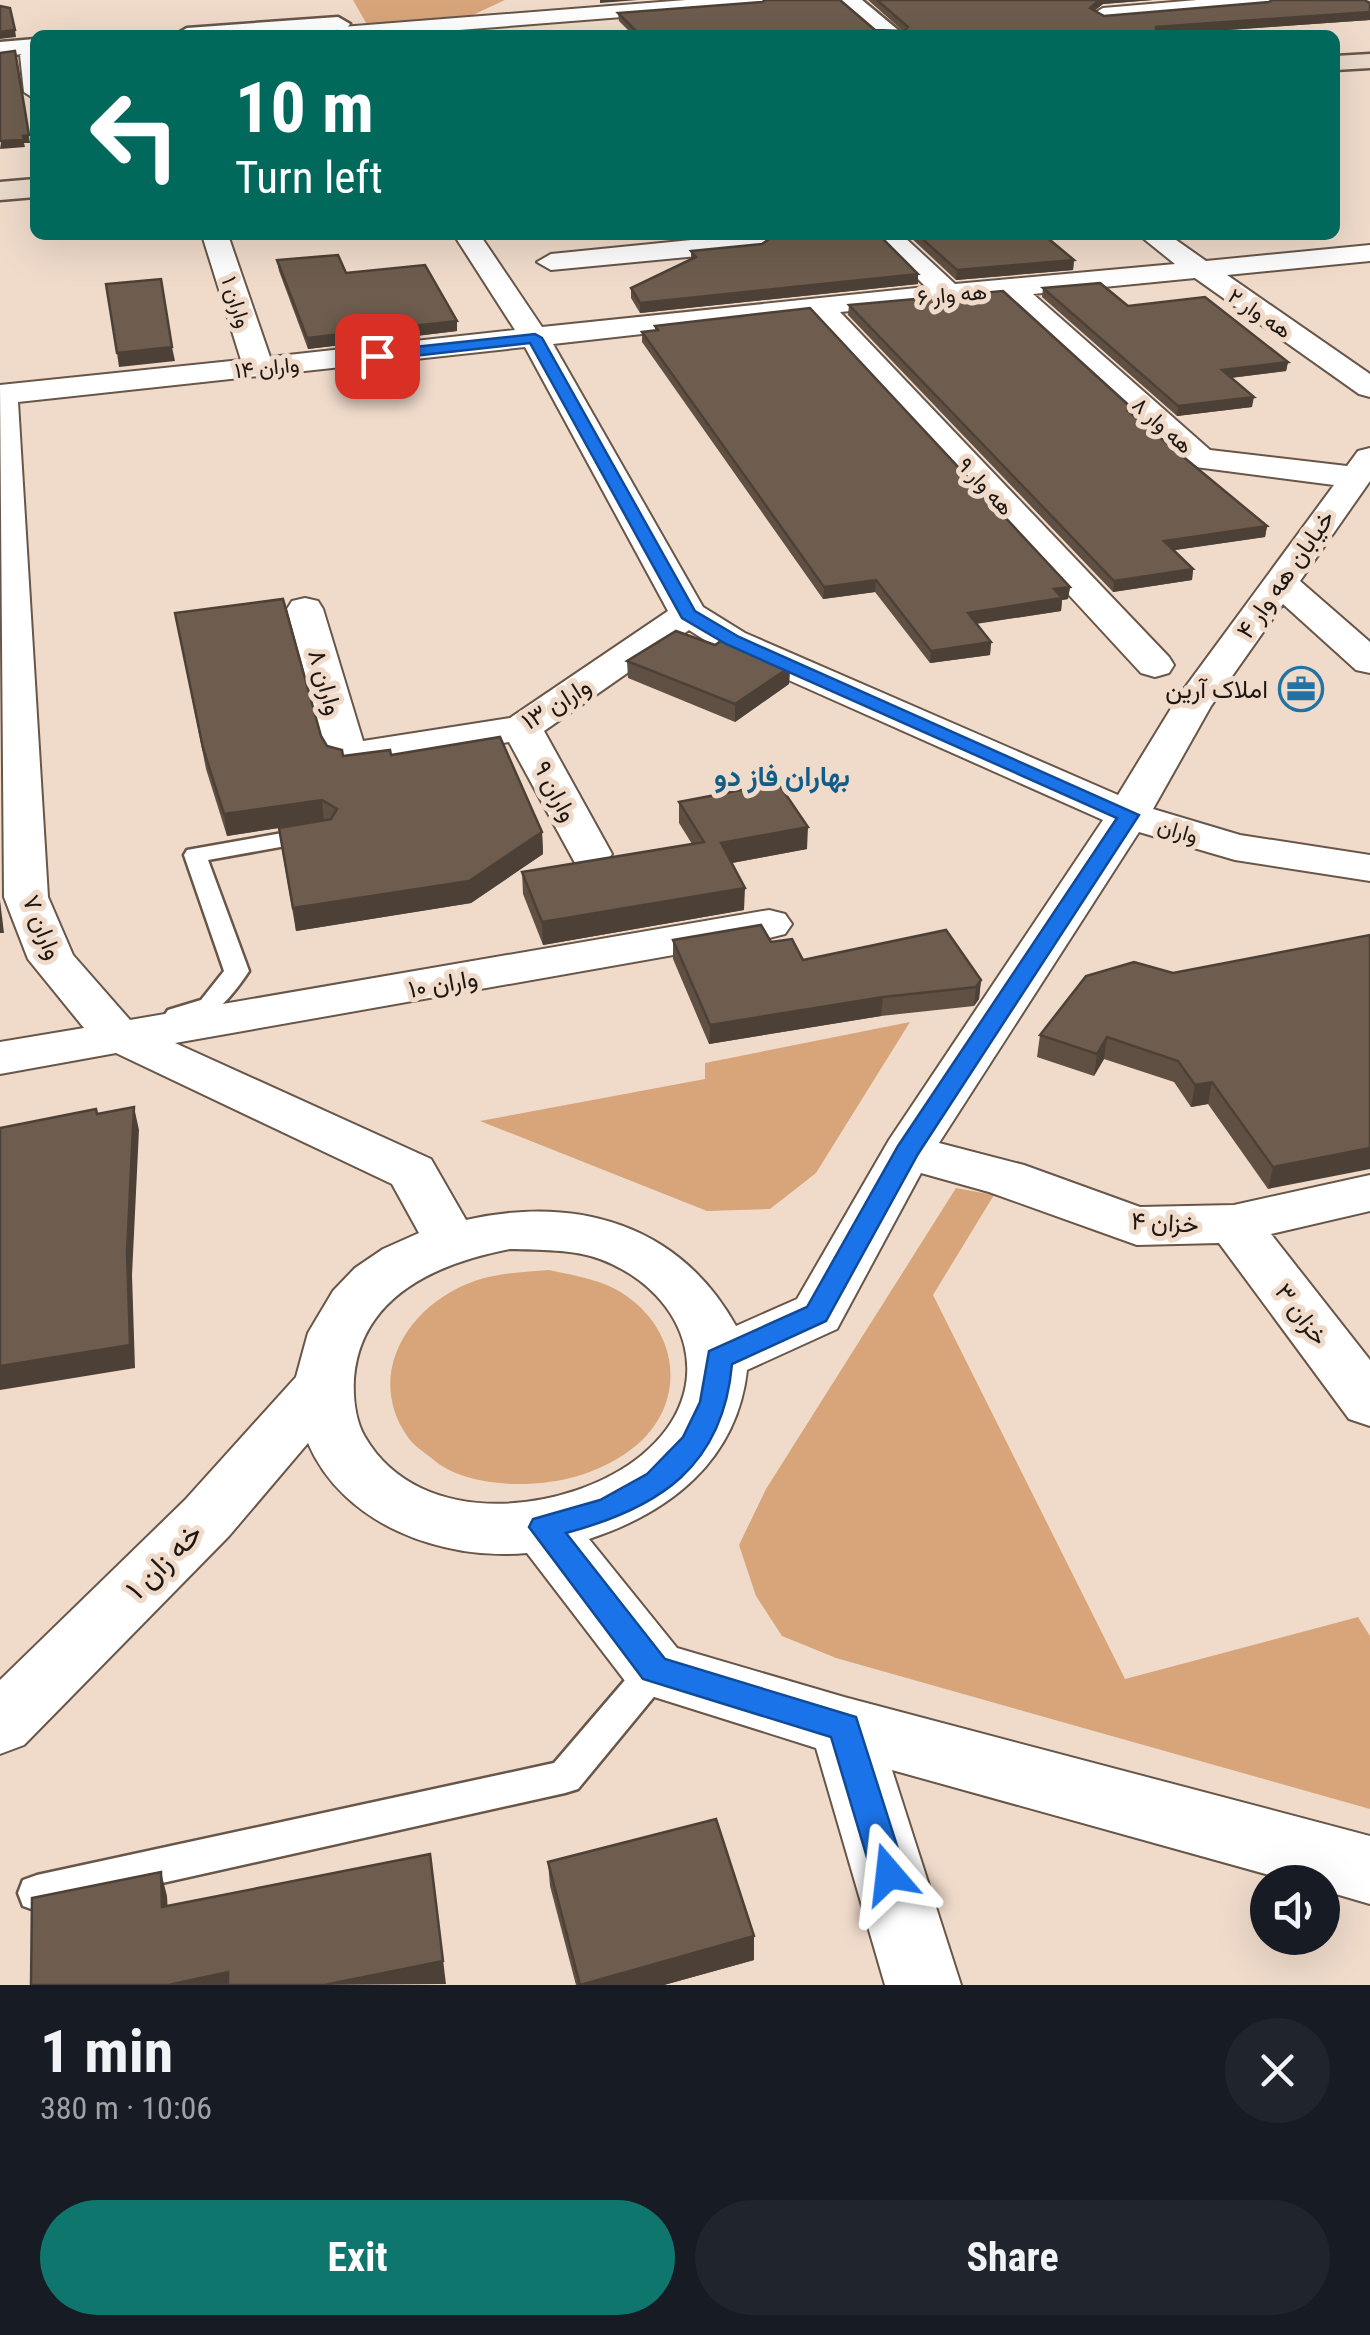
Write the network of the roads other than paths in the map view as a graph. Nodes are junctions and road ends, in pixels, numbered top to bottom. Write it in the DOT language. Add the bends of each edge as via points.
graph roads {
  1 [pos="300,0"];
  2 [pos="519,0"];
  3 [pos="762,0"];
  4 [pos="848,0"];
  5 [pos="1267,0"];
  6 [pos="1140,10"];
  7 [pos="577,14"];
  8 [pos="1103,14"];
  9 [pos="469,22"];
  10 [pos="1172,26"];
  11 [pos="334,30"];
  12 [pos="363,30"];
  13 [pos="590,30"];
  14 [pos="886,30"];
  15 [pos="0,48"];
  16 [pos="30,52"];
  17 [pos="30,53"];
  18 [pos="0,58"];
  19 [pos="1370,61"];
  20 [pos="1340,63"];
  21 [pos="1370,80"];
  22 [pos="1340,82"];
  23 [pos="30,172"];
  24 [pos="0,175"];
  25 [pos="30,188"];
  26 [pos="0,191"];
  27 [pos="217,240"];
  28 [pos="470,240"];
  29 [pos="759,240"];
  30 [pos="891,240"];
  31 [pos="1158,240"];
  32 [pos="1370,253"];
  33 [pos="551,262"];
  34 [pos="1198,271"];
  35 [pos="1011,288"];
  36 [pos="950,294"];
  37 [pos="818,306"];
  38 [pos="535,338"];
  39 [pos="259,368"];
  40 [pos="1370,388"];
  41 [pos="1,394"];
  42 [pos="1362,467"];
  43 [pos="6,558"];
  44 [pos="1280,582"];
  45 [pos="305,608"];
  46 [pos="688,614"];
  47 [pos="1370,662"];
  48 [pos="1155,665"];
  49 [pos="522,728"];
  50 [pos="348,756"];
  51 [pos="1128,815"];
  52 [pos="326,832"];
  53 [pos="590,854"];
  54 [pos="1370,868"];
  55 [pos="769,924"];
  56 [pos="117,1035"];
  57 [pos="0,1058"];
  58 [pos="907,1152"];
  59 [pos="1370,1193"];
  60 [pos="1234,1224"];
  61 [pos="451,1241"];
  62 [pos="719,1358"];
  63 [pos="320,1390"];
  64 [pos="1370,1403"];
  65 [pos="544,1527"];
  66 [pos="654,1670"];
  67 [pos="0,1724"];
  68 [pos="844,1727"];
  69 [pos="1370,1870"];
  70 [pos="37,1893"];
  71 [pos="922,1985"];
  1 -- 11 [label="street"];
  2 -- 9 [label="street"];
  3 -- 7 [label="street"];
  4 -- 14 [label="street"];
  5 -- 6 [label="street"];
  6 -- 8 [label="street"];
  6 -- 10 [label="street"];
  7 -- 9 [label="street"];
  7 -- 13 [label="street"];
  9 -- 12 [label="street"];
  15 -- 16 [label="street"];
  17 -- 18 [label="street"];
  19 -- 20 [label="main road"];
  21 -- 22 [label="main road"];
  23 -- 24 [label="main road"];
  25 -- 26 [label="main road"];
  27 -- 39 [label="street, واران ۱"];
  28 -- 38 [label="street"];
  29 -- 33 [label="street"];
  30 -- 36 [label="street"];
  31 -- 34 [label="street, هه وار ۲"];
  32 -- 34 [label="street, هه وار ۶"];
  34 -- 35 [label="street, هه وار ۶"];
  34 -- 40 [label="street, هه وار ۲"];
  35 -- 36 [label="street, هه وار ۶"];
  35 -- 42 [label="street, هه وار ۸" via="1200,459"];
  36 -- 37 [label="street, هه وار ۶"];
  37 -- 38 [label="street, هه وار ۶"];
  37 -- 48 [label="street, هه وار ۹"];
  38 -- 39 [label="street, واران ۱۴"];
  38 -- 46 [label="street"];
  39 -- 41 [label="street, واران ۱۴"];
  41 -- 43 [label="street, واران ۷"];
  42 -- 44 [label="street, خیابان هه وار ۴"];
  43 -- 56 [label="street, واران ۷" via="26,896 51,959"];
  44 -- 47 [label="street"];
  44 -- 51 [label="street, خیابان هه وار ۴" via="1192,705"];
  45 -- 50 [label="street, واران ۸"];
  46 -- 49 [label="street, واران ۱۳"];
  46 -- 51 [label="street, واران" via="750,649"];
  49 -- 50 [label="street, واران ۱۳"];
  49 -- 53 [label="street, واران ۹"];
  51 -- 54 [label="street, واران" via="1235,847"];
  51 -- 58 [label="street, خیابان هه وار ۴"];
  52 -- 56 [label="lane" via="196,854 237,971 210,1006"];
  55 -- 56 [label="street, واران ۱۰"];
  56 -- 57 [label="street, واران ۱۰"];
  56 -- 61 [label="street, واران ۷" via="412,1172"];
  58 -- 60 [label="street, خزان ۴" via="1005,1178 1137,1226"];
  58 -- 62 [label="street, خیابان هه وار ۴" via="816,1314"];
  59 -- 60 [label="street, خزان ۴"];
  60 -- 64 [label="street, خزان ۳"];
  61 -- 62 [label="street" via="510,1230 570,1231 624,1247 670,1275 704,1313"];
  61 -- 63 [label="street" via="399,1264 357,1299 329,1342"];
  62 -- 65 [label="street" via="714,1402 694,1445 657,1482 608,1510"];
  63 -- 65 [label="street" via="331,1438 364,1480 412,1511 475,1528"];
  63 -- 67 [label="street, خه زان ۱" via="208,1518"];
  65 -- 66 [label="street"];
  66 -- 68 [label="street"];
  66 -- 70 [label="lane" via="566,1777"];
  68 -- 69 [label="street"];
  68 -- 71 [label="street"];
}
